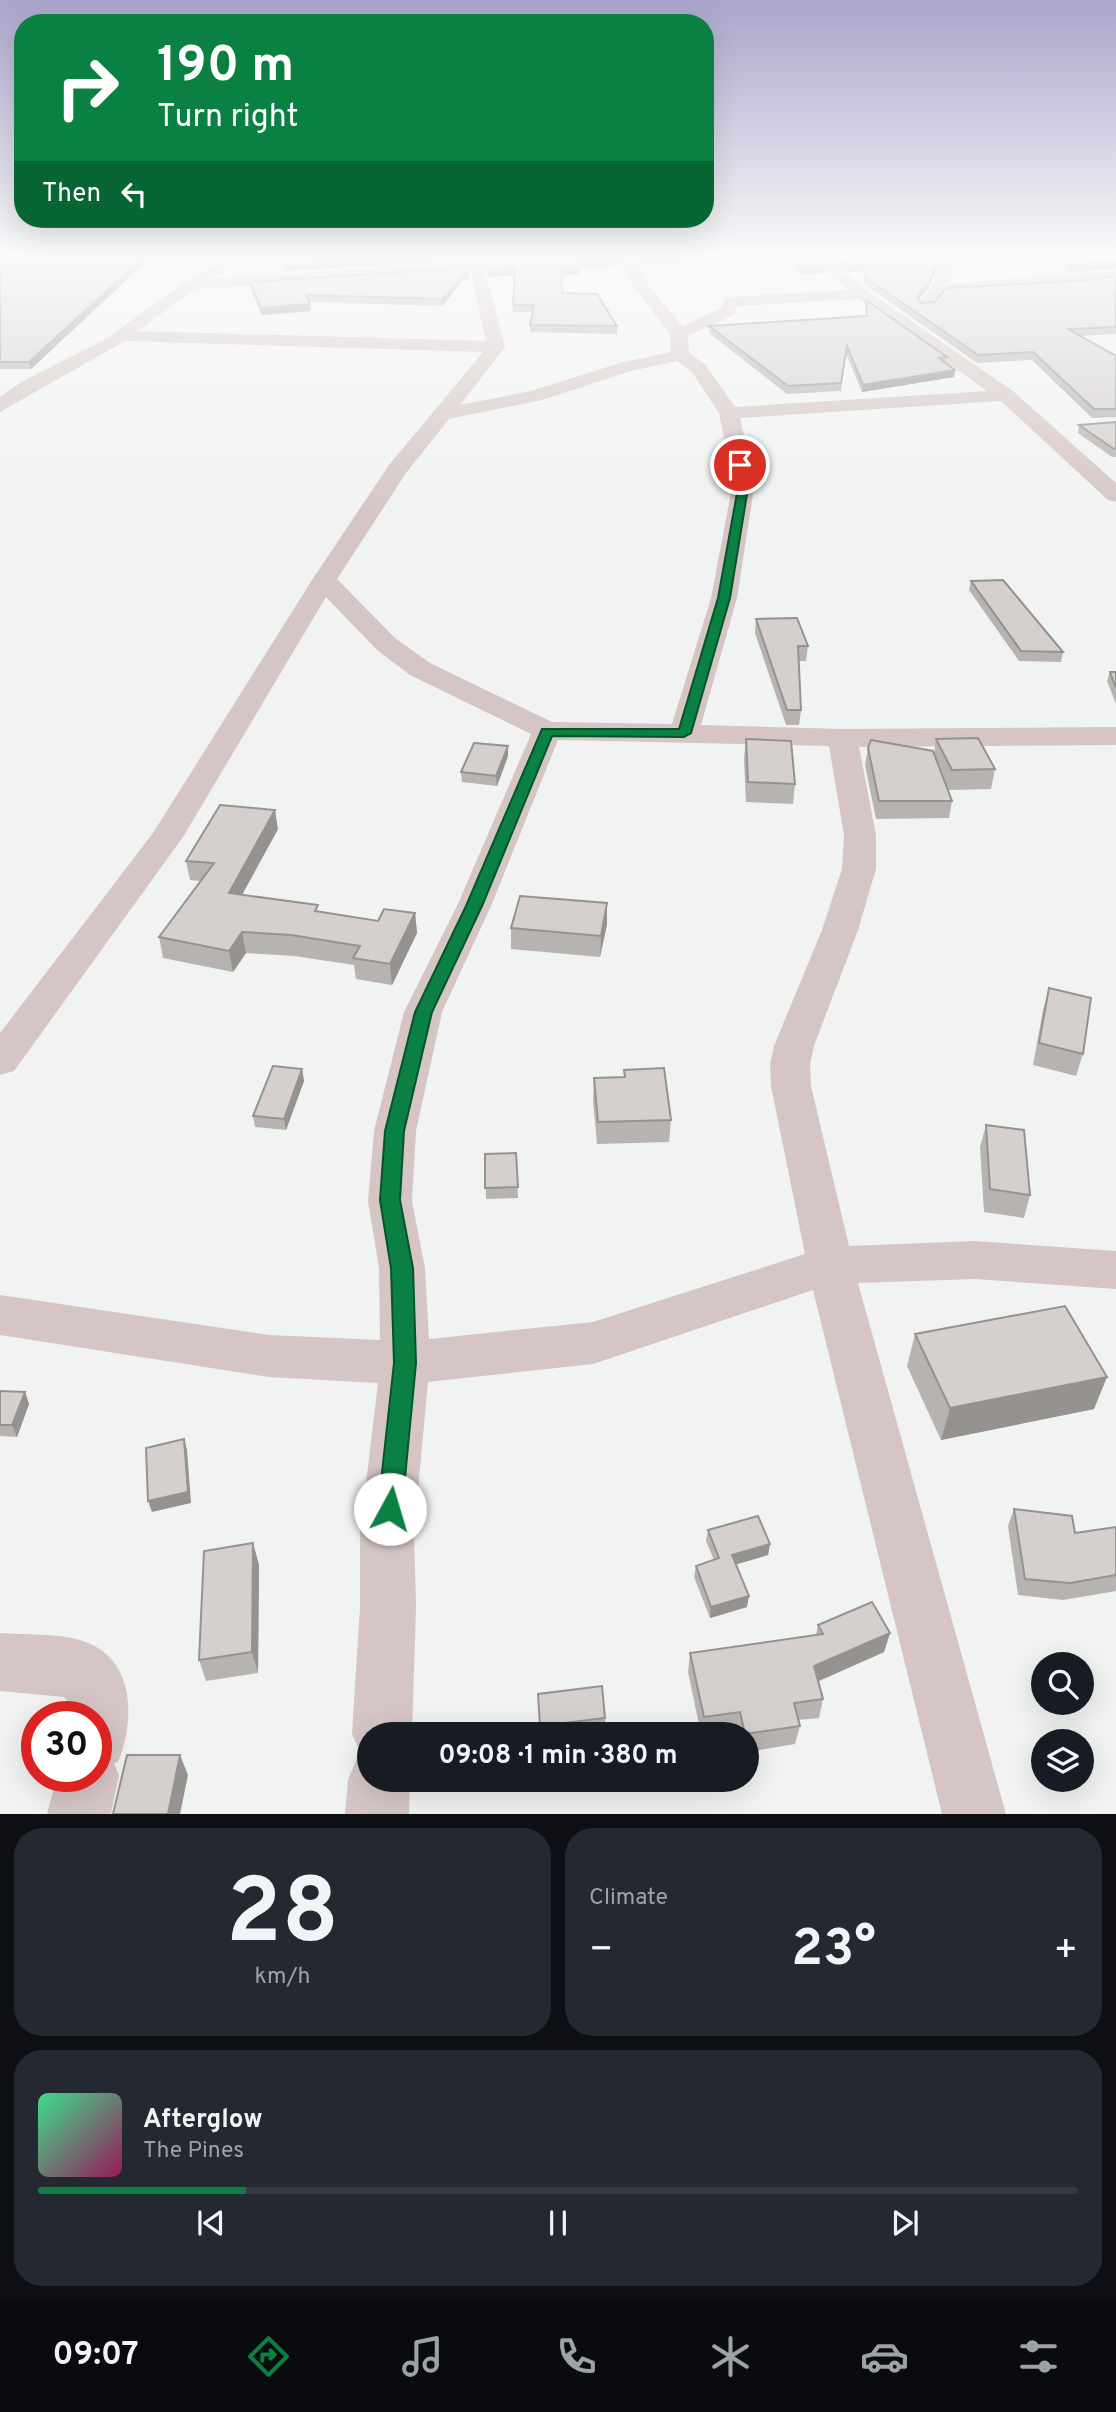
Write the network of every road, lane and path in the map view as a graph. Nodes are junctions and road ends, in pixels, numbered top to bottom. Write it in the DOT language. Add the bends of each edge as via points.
graph roads {
  1 [pos="114,341"];
  2 [pos="281,341"];
  3 [pos="495,341"];
  4 [pos="678,341"];
  5 [pos="685,341"];
  6 [pos="929,341"];
  7 [pos="680,344"];
  8 [pos="496,347"];
  9 [pos="1006,395"];
  10 [pos="0,406"];
  11 [pos="729,413"];
  12 [pos="442,414"];
  13 [pos="1116,495"];
  14 [pos="324,580"];
  15 [pos="547,732"];
  16 [pos="684,733"];
  17 [pos="1116,736"];
  18 [pos="842,738"];
  19 [pos="0,1061"];
  20 [pos="830,1265"];
  21 [pos="1116,1270"];
  22 [pos="0,1315"];
  23 [pos="405,1363"];
  24 [pos="0,1662"];
  25 [pos="98,1701"];
  26 [pos="383,1722"];
  27 [pos="84,1792"];
  28 [pos="378,1792"];
  29 [pos="79,1814"];
  30 [pos="377,1814"];
  31 [pos="974,1814"];
  1 -- 10 [label="street" via="30,384"];
  2 -- 8 [label="street"];
  3 -- 8 [label="street"];
  4 -- 7 [label="street"];
  5 -- 7 [label="street"];
  6 -- 9 [label="street"];
  7 -- 11 [label="street"];
  7 -- 12 [label="street" via="535,396"];
  8 -- 12 [label="street"];
  9 -- 11 [label="street"];
  9 -- 13 [label="street"];
  11 -- 16 [label="street" via="744,482 724,598"];
  12 -- 14 [label="street" via="397,470"];
  14 -- 15 [label="street" via="386,644 420,669"];
  14 -- 19 [label="street" via="167,837"];
  15 -- 16 [label="street"];
  15 -- 23 [label="street" via="424,1012 395,1131 390,1200 402,1268"];
  16 -- 18 [label="street"];
  17 -- 18 [label="street"];
  18 -- 20 [label="street" via="860,835 859,869 790,1064"];
  20 -- 21 [label="street" via="975,1260"];
  20 -- 23 [label="street" via="593,1343"];
  20 -- 31 [label="street"];
  22 -- 23 [label="street" via="270,1356"];
  23 -- 26 [label="street" via="387,1533"];
  24 -- 25 [label="street" via="79,1669 99,1692"];
  27 -- 29 [label="street"];
  28 -- 30 [label="street"];
}
